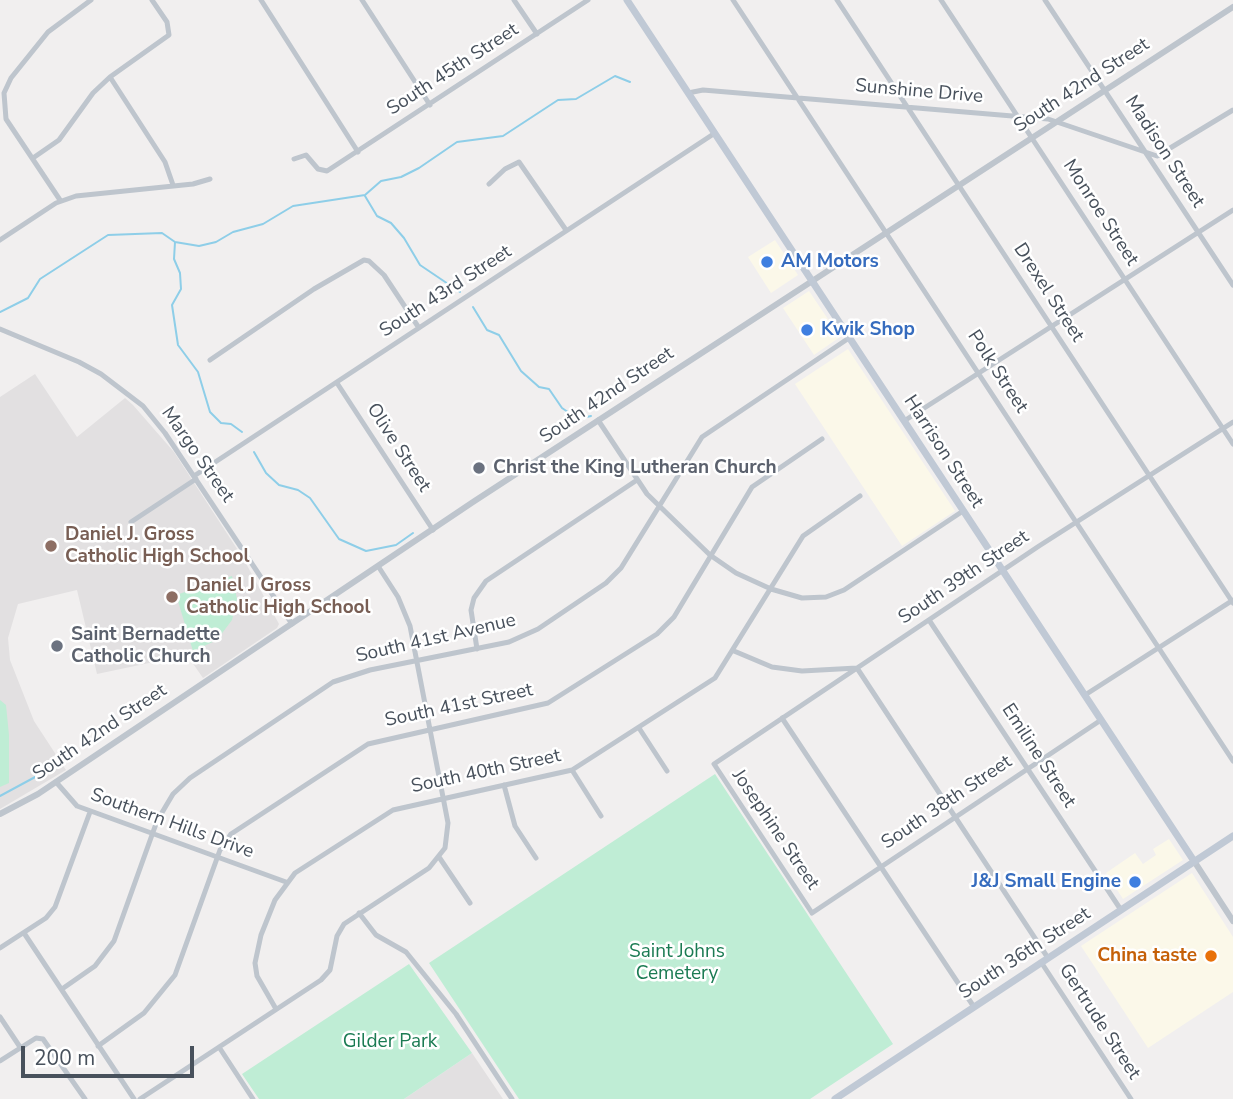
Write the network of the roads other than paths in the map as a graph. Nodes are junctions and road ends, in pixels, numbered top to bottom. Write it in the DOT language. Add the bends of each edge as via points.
graph roads {
  1 [pos="91,0"];
  2 [pos="152,0"];
  3 [pos="261,0"];
  4 [pos="362,0"];
  5 [pos="514,0"];
  6 [pos="588,0"];
  7 [pos="627,0"];
  8 [pos="733,0"];
  9 [pos="837,0"];
  10 [pos="942,0"];
  11 [pos="1045,0"];
  12 [pos="1233,7"];
  13 [pos="537,34"];
  14 [pos="110,77"];
  15 [pos="1105,90"];
  16 [pos="688,93"];
  17 [pos="797,98"];
  18 [pos="430,105"];
  19 [pos="908,107"];
  20 [pos="1233,110"];
  21 [pos="1017,116"];
  22 [pos="1057,121"];
  23 [pos="715,133"];
  24 [pos="1032,138"];
  25 [pos="1144,150"];
  26 [pos="358,152"];
  27 [pos="33,158"];
  28 [pos="294,159"];
  29 [pos="210,179"];
  30 [pos="489,184"];
  31 [pos="958,184"];
  32 [pos="173,185"];
  33 [pos="60,200"];
  34 [pos="1233,210"];
  35 [pos="566,230"];
  36 [pos="885,231"];
  37 [pos="1198,232"];
  38 [pos="1,238"];
  39 [pos="811,279"];
  40 [pos="1125,280"];
  41 [pos="1233,285"];
  42 [pos="1052,326"];
  43 [pos="419,328"];
  44 [pos="1,331"];
  45 [pos="849,338"];
  46 [pos="210,360"];
  47 [pos="979,373"];
  48 [pos="337,383"];
  49 [pos="598,420"];
  50 [pos="904,421"];
  51 [pos="1233,422"];
  52 [pos="1223,429"];
  53 [pos="822,439"];
  54 [pos="1233,444"];
  55 [pos="1149,476"];
  56 [pos="195,478"];
  57 [pos="637,480"];
  58 [pos="860,496"];
  59 [pos="658,507"];
  60 [pos="963,511"];
  61 [pos="131,522"];
  62 [pos="1076,523"];
  63 [pos="433,530"];
  64 [pos="710,555"];
  65 [pos="378,566"];
  66 [pos="1003,571"];
  67 [pos="771,590"];
  68 [pos="1233,601"];
  69 [pos="929,620"];
  70 [pos="292,624"];
  71 [pos="1158,648"];
  72 [pos="477,649"];
  73 [pos="734,651"];
  74 [pos="416,661"];
  75 [pos="857,668"];
  76 [pos="1084,695"];
  77 [pos="782,718"];
  78 [pos="1101,720"];
  79 [pos="639,728"];
  80 [pos="430,729"];
  81 [pos="1233,761"];
  82 [pos="714,764"];
  83 [pos="1027,768"];
  84 [pos="572,770"];
  85 [pos="667,771"];
  86 [pos="56,782"];
  87 [pos="504,785"];
  88 [pos="443,796"];
  89 [pos="90,811"];
  90 [pos="0,814"];
  91 [pos="601,816"];
  92 [pos="955,817"];
  93 [pos="153,834"];
  94 [pos="1233,836"];
  95 [pos="217,857"];
  96 [pos="439,857"];
  97 [pos="536,858"];
  98 [pos="1194,861"];
  99 [pos="881,866"];
  100 [pos="286,882"];
  101 [pos="470,903"];
  102 [pos="1121,911"];
  103 [pos="359,913"];
  104 [pos="812,913"];
  105 [pos="1233,921"];
  106 [pos="24,933"];
  107 [pos="0,948"];
  108 [pos="1044,960"];
  109 [pos="62,989"];
  110 [pos="974,1007"];
  111 [pos="276,1009"];
  112 [pos="0,1017"];
  113 [pos="98,1046"];
  114 [pos="20,1047"];
  115 [pos="219,1047"];
  116 [pos="0,1061"];
  117 [pos="85,1099"];
  118 [pos="134,1099"];
  119 [pos="140,1099"];
  120 [pos="253,1099"];
  121 [pos="512,1099"];
  122 [pos="835,1099"];
  123 [pos="1131,1099"];
  1 -- 27 [label="street" via="57,23 11,78 3,103 6,119"];
  2 -- 14 [label="street" via="170,27 169,35"];
  3 -- 26 [label="street"];
  4 -- 18 [label="street"];
  5 -- 13 [label="street"];
  6 -- 13 [label="street, South 45th Street"];
  7 -- 16 [label="main road, Harrison Street"];
  8 -- 17 [label="street, Polk Street"];
  9 -- 19 [label="street, Drexel Street"];
  10 -- 21 [label="street, Monroe Street"];
  11 -- 15 [label="street, Madison Street"];
  12 -- 15 [label="street, South 42nd Street"];
  13 -- 18 [label="street, South 45th Street"];
  14 -- 27 [label="street" via="59,141"];
  14 -- 32 [label="street" via="165,162"];
  15 -- 22 [label="street, South 42nd Street"];
  15 -- 25 [label="street, Madison Street"];
  16 -- 17 [label="street, Sunshine Drive" via="703,90"];
  16 -- 23 [label="main road, Harrison Street"];
  17 -- 19 [label="street, Sunshine Drive"];
  17 -- 36 [label="street, Polk Street"];
  18 -- 26 [label="street, South 45th Street"];
  19 -- 21 [label="street, Sunshine Drive"];
  19 -- 31 [label="street, Drexel Street"];
  20 -- 25 [label="street" via="1160,155"];
  21 -- 22 [label="street, Sunshine Drive"];
  21 -- 24 [label="street, Monroe Street"];
  22 -- 24 [label="street, South 42nd Street"];
  22 -- 25 [label="street, Sunshine Drive"];
  23 -- 35 [label="street, South 43rd Street"];
  23 -- 39 [label="main road, Harrison Street"];
  24 -- 31 [label="street, South 42nd Street"];
  24 -- 40 [label="street, Monroe Street"];
  25 -- 37 [label="street, Madison Street"];
  26 -- 28 [label="street, South 45th Street" via="323,172 306,155"];
  27 -- 33 [label="street"];
  29 -- 32 [label="street"];
  30 -- 35 [label="street" via="519,162"];
  31 -- 36 [label="street, South 42nd Street"];
  31 -- 42 [label="street, Drexel Street"];
  32 -- 33 [label="street"];
  33 -- 38 [label="street"];
  34 -- 37 [label="street"];
  35 -- 43 [label="street, South 43rd Street"];
  36 -- 39 [label="street, South 42nd Street"];
  36 -- 47 [label="street, Polk Street"];
  37 -- 40 [label="street"];
  37 -- 41 [label="street, Madison Street"];
  39 -- 45 [label="main road, Harrison Street"];
  39 -- 49 [label="street, South 42nd Street"];
  40 -- 42 [label="street"];
  40 -- 52 [label="street, Monroe Street"];
  42 -- 47 [label="street"];
  42 -- 55 [label="street, Drexel Street"];
  43 -- 46 [label="street" via="384,275 369,261 356,262"];
  43 -- 48 [label="street, South 43rd Street"];
  44 -- 56 [label="street, Margo Street" via="79,362 125,391 154,419"];
  45 -- 50 [label="main road, Harrison Street"];
  45 -- 59 [label="street, South 41st Avenue" via="702,437"];
  47 -- 50 [label="street"];
  47 -- 62 [label="street, Polk Street"];
  48 -- 56 [label="street, South 43rd Street"];
  48 -- 63 [label="street, Olive Street"];
  49 -- 57 [label="street"];
  49 -- 63 [label="street, South 42nd Street"];
  50 -- 60 [label="main road, Harrison Street"];
  51 -- 52 [label="street, South 39th Street"];
  52 -- 54 [label="street, Monroe Street"];
  52 -- 55 [label="street, South 39th Street"];
  53 -- 64 [label="street, South 41st Street" via="752,487"];
  55 -- 62 [label="street, South 39th Street"];
  55 -- 68 [label="street, Drexel Street"];
  56 -- 61 [label="street, South 43rd Street"];
  56 -- 70 [label="street, Margo Street"];
  57 -- 59 [label="street"];
  57 -- 72 [label="street" via="486,581 471,610"];
  58 -- 67 [label="street, South 40th Street" via="803,536"];
  59 -- 64 [label="street"];
  59 -- 72 [label="street, South 41st Avenue" via="614,577 523,636"];
  60 -- 66 [label="main road, Harrison Street"];
  60 -- 67 [label="street" via="835,594 802,598"];
  62 -- 66 [label="street, South 39th Street"];
  62 -- 71 [label="street, Polk Street"];
  63 -- 65 [label="street, South 42nd Street"];
  64 -- 67 [label="street"];
  64 -- 80 [label="street, South 41st Street" via="668,624 568,691 533,708"];
  65 -- 70 [label="street, South 42nd Street"];
  65 -- 74 [label="street" via="404,609"];
  66 -- 69 [label="street, South 39th Street"];
  66 -- 76 [label="main road, Harrison Street"];
  67 -- 73 [label="street, South 40th Street"];
  68 -- 71 [label="street"];
  69 -- 75 [label="street, South 39th Street"];
  69 -- 83 [label="street, Emiline Street"];
  70 -- 86 [label="street, South 42nd Street"];
  71 -- 76 [label="street"];
  71 -- 81 [label="street, Polk Street"];
  72 -- 74 [label="street, South 41st Avenue"];
  73 -- 75 [label="street" via="772,667 802,671"];
  73 -- 79 [label="street, South 40th Street" via="715,678"];
  74 -- 80 [label="street"];
  74 -- 93 [label="street, South 41st Avenue" via="333,682 190,778 167,802"];
  75 -- 77 [label="street, South 39th Street"];
  75 -- 92 [label="street, Gertrude Street"];
  76 -- 78 [label="main road, Harrison Street"];
  77 -- 82 [label="street, South 39th Street"];
  77 -- 99 [label="street"];
  78 -- 83 [label="street, South 38th Street"];
  78 -- 98 [label="main road, Harrison Street"];
  79 -- 84 [label="street, South 40th Street"];
  79 -- 85 [label="street"];
  80 -- 88 [label="street"];
  80 -- 95 [label="street, South 41st Street" via="368,744 237,829"];
  82 -- 104 [label="street, Josephine Street"];
  83 -- 92 [label="street, South 38th Street"];
  83 -- 102 [label="street, Emiline Street"];
  84 -- 87 [label="street, South 40th Street"];
  84 -- 91 [label="street"];
  86 -- 89 [label="street, Southern Hills Drive" via="77,806"];
  86 -- 90 [label="street, South 42nd Street"];
  87 -- 88 [label="street, South 40th Street"];
  87 -- 97 [label="street" via="514,826"];
  88 -- 96 [label="street" via="449,833"];
  88 -- 100 [label="street, South 40th Street" via="393,810"];
  89 -- 93 [label="street, Southern Hills Drive"];
  89 -- 106 [label="street" via="55,907"];
  92 -- 99 [label="street, South 38th Street"];
  92 -- 108 [label="street, Gertrude Street"];
  93 -- 95 [label="street, Southern Hills Drive"];
  93 -- 109 [label="street, South 41st Avenue" via="114,941 95,966"];
  94 -- 98 [label="main road, South 36th Street"];
  95 -- 100 [label="street, Southern Hills Drive"];
  95 -- 113 [label="street, South 41st Street" via="171,981 144,1013"];
  96 -- 101 [label="street"];
  96 -- 103 [label="street"];
  98 -- 102 [label="main road, South 36th Street"];
  98 -- 105 [label="street, Harrison Street"];
  99 -- 104 [label="street, South 38th Street"];
  99 -- 110 [label="street"];
  100 -- 111 [label="street" via="261,935 255,962 257,976"];
  102 -- 108 [label="main road, South 36th Street"];
  103 -- 111 [label="street" via="340,930 327,975"];
  103 -- 121 [label="street" via="376,935 407,952 456,1014"];
  106 -- 107 [label="street"];
  106 -- 109 [label="street"];
  108 -- 110 [label="main road, South 36th Street"];
  108 -- 123 [label="street, Gertrude Street"];
  109 -- 113 [label="street"];
  110 -- 122 [label="main road, South 36th Street"];
  111 -- 115 [label="street"];
  112 -- 114 [label="street"];
  113 -- 118 [label="street"];
  114 -- 116 [label="street"];
  114 -- 117 [label="street" via="36,1038 49,1044"];
  115 -- 119 [label="street"];
  115 -- 120 [label="street"];
}
